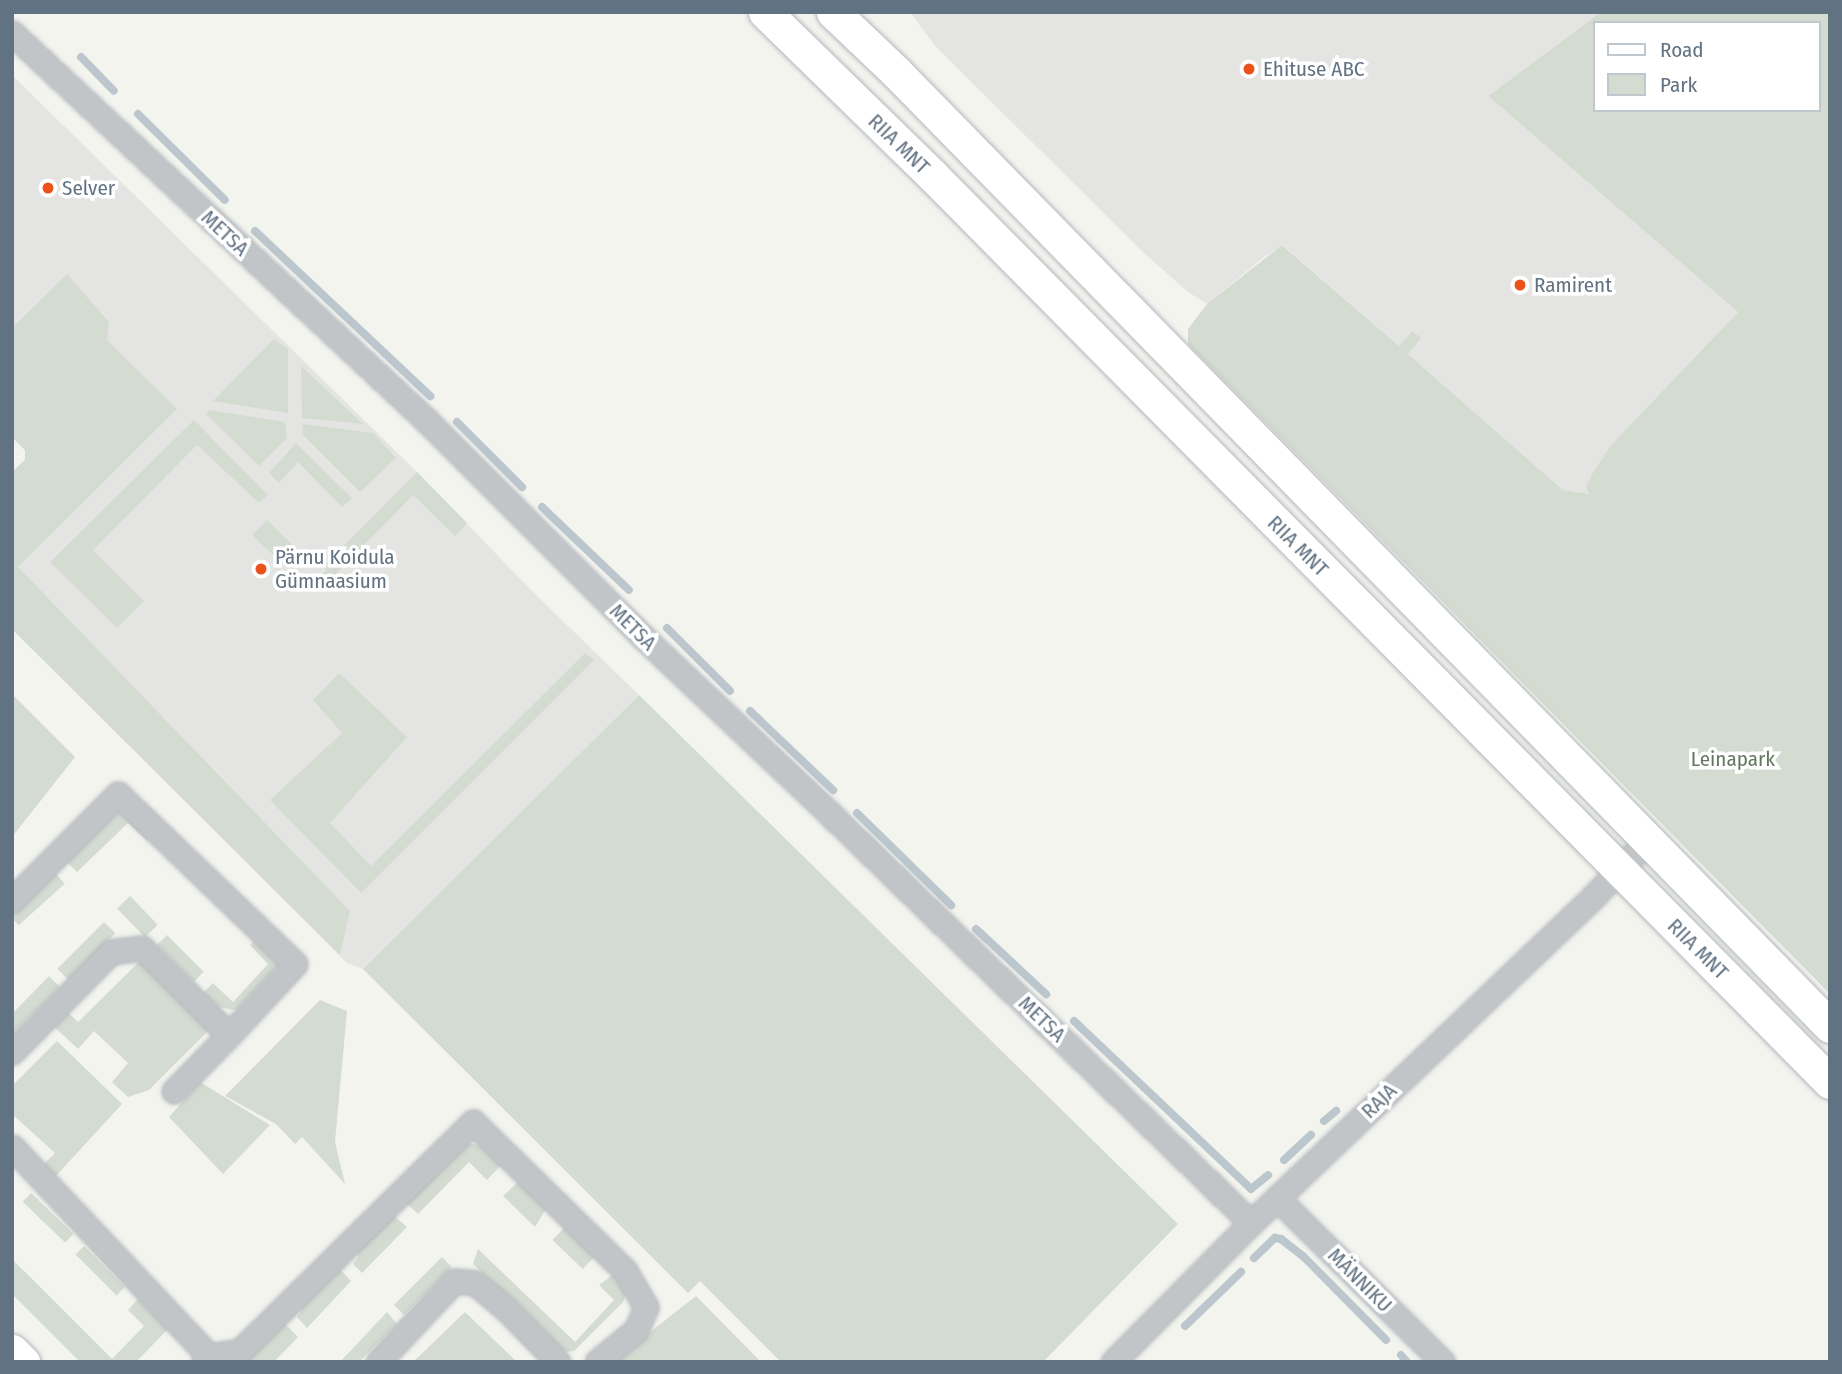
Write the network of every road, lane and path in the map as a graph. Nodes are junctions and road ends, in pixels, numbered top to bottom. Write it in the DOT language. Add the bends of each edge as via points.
graph roads {
  1 [pos="765,12"];
  2 [pos="833,12"];
  3 [pos="12,33"];
  4 [pos="1646,842"];
  5 [pos="1619,870"];
  6 [pos="12,901"];
  7 [pos="1830,1026"];
  8 [pos="229,1035"];
  9 [pos="12,1052"];
  10 [pos="1830,1082"];
  11 [pos="174,1091"];
  12 [pos="12,1147"];
  13 [pos="1277,1198"];
  14 [pos="1251,1223"];
  15 [pos="12,1350"];
  16 [pos="206,1359"];
  17 [pos="23,1362"];
  18 [pos="378,1362"];
  19 [pos="558,1362"];
  20 [pos="597,1362"];
  21 [pos="1113,1362"];
  22 [pos="1443,1362"];
  1 -- 5 [label="main road, RIIA MNT"];
  2 -- 4 [label="main road, RIIA MNT"];
  3 -- 14 [label="street, METSA" via="427,421 643,637"];
  4 -- 5 [label="street, RAJA"];
  4 -- 7 [label="main road, RIIA MNT"];
  5 -- 10 [label="main road, RIIA MNT"];
  5 -- 13 [label="street, RAJA"];
  6 -- 8 [label="street" via="118,794 295,964"];
  8 -- 9 [label="street" via="142,948 111,952"];
  8 -- 11 [label="street"];
  12 -- 16 [label="street"];
  13 -- 14 [label="street, RAJA"];
  13 -- 22 [label="street, MÄNNIKU"];
  14 -- 21 [label="street, RAJA"];
  15 -- 17 [label="main road"];
  16 -- 20 [label="street" via="240,1351 473,1122 625,1272 646,1307 636,1330"];
  18 -- 19 [label="street" via="454,1282 475,1283"];
}
